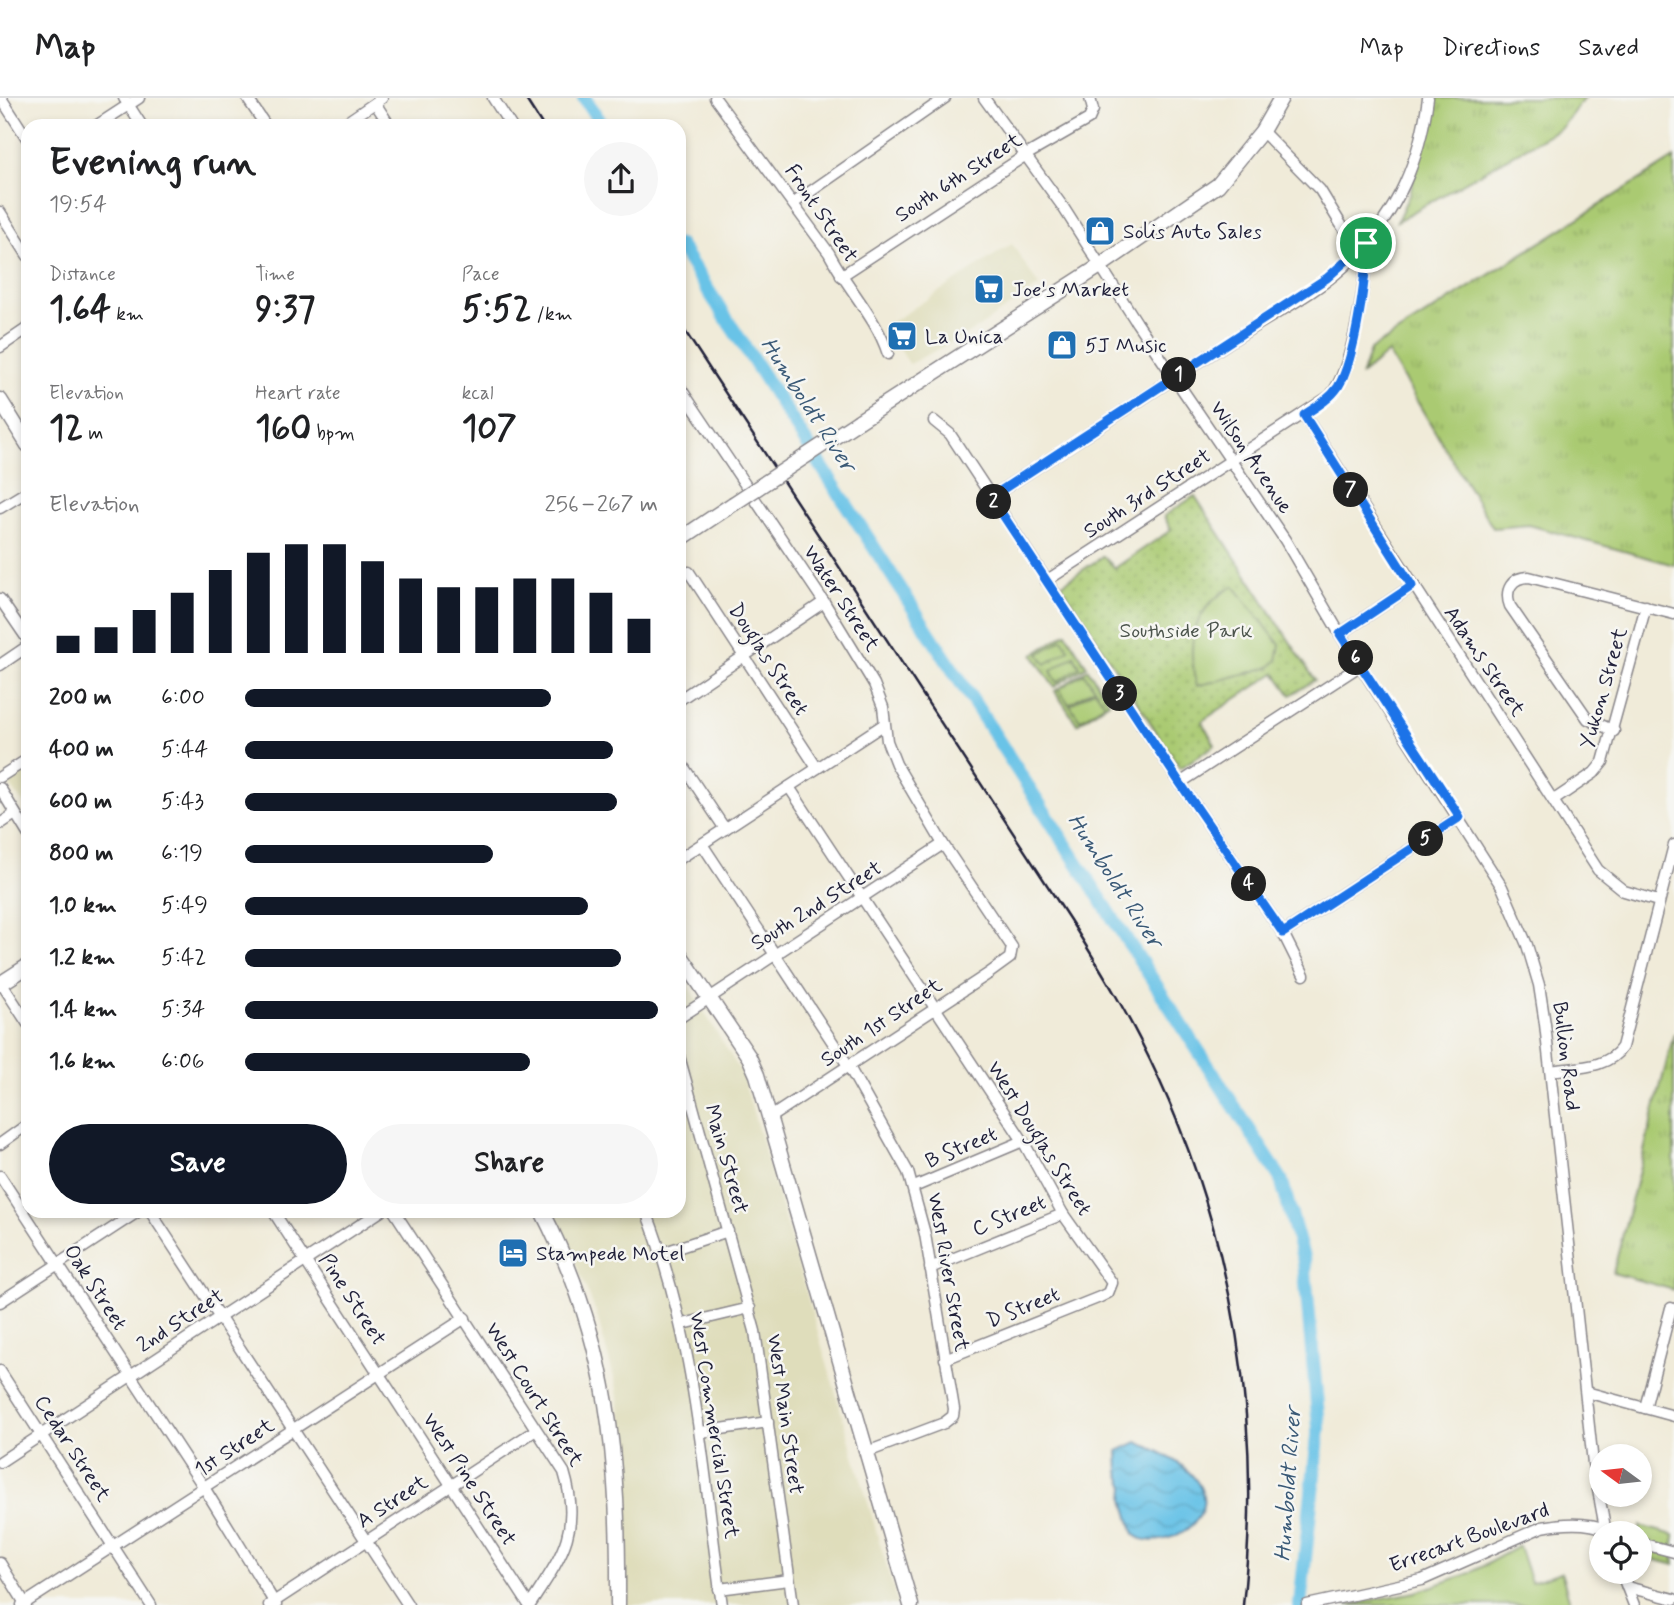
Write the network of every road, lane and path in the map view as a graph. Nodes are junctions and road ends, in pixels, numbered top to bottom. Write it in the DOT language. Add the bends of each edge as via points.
graph roads {
  1 [pos="1,98"];
  2 [pos="139,98"];
  3 [pos="247,98"];
  4 [pos="493,98"];
  5 [pos="715,98"];
  6 [pos="945,98"];
  7 [pos="984,98"];
  8 [pos="1281,98"];
  9 [pos="1428,98"];
  10 [pos="379,100"];
  11 [pos="126,102"];
  12 [pos="1091,104"];
  13 [pos="105,119"];
  14 [pos="137,119"];
  15 [pos="261,119"];
  16 [pos="351,119"];
  17 [pos="387,119"];
  18 [pos="506,119"];
  19 [pos="21,129"];
  20 [pos="1262,131"];
  21 [pos="1026,155"];
  22 [pos="794,203"];
  23 [pos="0,212"];
  24 [pos="1366,243"];
  25 [pos="21,245"];
  26 [pos="1100,266"];
  27 [pos="841,276"];
  28 [pos="21,332"];
  29 [pos="0,346"];
  30 [pos="888,355"];
  31 [pos="1175,377"];
  32 [pos="686,396"];
  33 [pos="0,400"];
  34 [pos="1304,415"];
  35 [pos="934,421"];
  36 [pos="21,434"];
  37 [pos="1231,462"];
  38 [pos="21,495"];
  39 [pos="991,497"];
  40 [pos="0,508"];
  41 [pos="686,535"];
  42 [pos="689,572"];
  43 [pos="1046,582"];
  44 [pos="1412,586"];
  45 [pos="0,598"];
  46 [pos="824,602"];
  47 [pos="1646,606"];
  48 [pos="1674,614"];
  49 [pos="21,630"];
  50 [pos="1340,634"];
  51 [pos="21,651"];
  52 [pos="745,657"];
  53 [pos="0,665"];
  54 [pos="1360,665"];
  55 [pos="686,695"];
  56 [pos="883,725"];
  57 [pos="1614,731"];
  58 [pos="21,764"];
  59 [pos="817,768"];
  60 [pos="686,770"];
  61 [pos="0,777"];
  62 [pos="1180,783"];
  63 [pos="789,787"];
  64 [pos="0,789"];
  65 [pos="1554,800"];
  66 [pos="15,814"];
  67 [pos="1460,817"];
  68 [pos="21,823"];
  69 [pos="0,824"];
  70 [pos="725,829"];
  71 [pos="702,844"];
  72 [pos="943,844"];
  73 [pos="1674,845"];
  74 [pos="686,854"];
  75 [pos="861,899"];
  76 [pos="1658,901"];
  77 [pos="1283,933"];
  78 [pos="773,954"];
  79 [pos="1012,954"];
  80 [pos="686,964"];
  81 [pos="21,970"];
  82 [pos="1304,975"];
  83 [pos="0,983"];
  84 [pos="708,997"];
  85 [pos="935,1009"];
  86 [pos="686,1013"];
  87 [pos="21,1014"];
  88 [pos="849,1067"];
  89 [pos="1551,1071"];
  90 [pos="686,1081"];
  91 [pos="769,1118"];
  92 [pos="21,1129"];
  93 [pos="1023,1141"];
  94 [pos="0,1143"];
  95 [pos="0,1176"];
  96 [pos="914,1187"];
  97 [pos="21,1208"];
  98 [pos="1063,1214"];
  99 [pos="28,1218"];
  100 [pos="128,1218"];
  101 [pos="155,1218"];
  102 [pos="278,1218"];
  103 [pos="370,1218"];
  104 [pos="399,1218"];
  105 [pos="545,1218"];
  106 [pos="649,1218"];
  107 [pos="728,1231"];
  108 [pos="662,1253"];
  109 [pos="306,1261"];
  110 [pos="58,1264"];
  111 [pos="930,1268"];
  112 [pos="1112,1288"];
  113 [pos="0,1303"];
  114 [pos="750,1308"];
  115 [pos="1671,1308"];
  116 [pos="219,1317"];
  117 [pos="465,1318"];
  118 [pos="682,1324"];
  119 [pos="945,1359"];
  120 [pos="0,1371"];
  121 [pos="378,1373"];
  122 [pos="131,1376"];
  123 [pos="1586,1392"];
  124 [pos="1645,1408"];
  125 [pos="1674,1416"];
  126 [pos="768,1422"];
  127 [pos="536,1430"];
  128 [pos="293,1431"];
  129 [pos="701,1432"];
  130 [pos="42,1433"];
  131 [pos="867,1452"];
  132 [pos="0,1462"];
  133 [pos="451,1485"];
  134 [pos="205,1489"];
  135 [pos="1605,1521"];
  136 [pos="1589,1528"];
  137 [pos="364,1542"];
  138 [pos="1652,1546"];
  139 [pos="114,1547"];
  140 [pos="1674,1552"];
  141 [pos="0,1563"];
  142 [pos="789,1580"];
  143 [pos="1627,1584"];
  144 [pos="1628,1587"];
  145 [pos="719,1589"];
  146 [pos="1674,1599"];
  147 [pos="24,1604"];
  148 [pos="273,1604"];
  149 [pos="150,1605"];
  150 [pos="408,1605"];
  151 [pos="529,1605"];
  152 [pos="618,1605"];
  153 [pos="722,1605"];
  154 [pos="793,1605"];
  155 [pos="911,1605"];
  156 [pos="1307,1605"];
  157 [pos="1634,1605"];
  1 -- 19 [label="street"];
  2 -- 11 [label="street"];
  3 -- 15 [label="street"];
  4 -- 18 [label="street"];
  5 -- 22 [label="street, Front Street"];
  6 -- 22 [label="street"];
  7 -- 21 [label="street, Wilson Avenue"];
  8 -- 20 [label="main road"];
  9 -- 24 [label="street" via="1410,176"];
  10 -- 16 [label="street"];
  10 -- 17 [label="street"];
  11 -- 13 [label="street"];
  11 -- 14 [label="street"];
  12 -- 21 [label="street, South 6th Street" via="1089,119"];
  20 -- 24 [label="street" via="1320,190 1345,231"];
  20 -- 26 [label="main road" via="1218,185"];
  21 -- 26 [label="street, Wilson Avenue"];
  21 -- 27 [label="street, South 6th Street"];
  22 -- 27 [label="street, Front Street"];
  23 -- 25 [label="street"];
  24 -- 31 [label="street" via="1327,278"];
  24 -- 34 [label="street, South 3rd Street" via="1361,298 1341,380 1331,396"];
  26 -- 31 [label="street, Wilson Avenue"];
  26 -- 41 [label="main road, bridge"];
  27 -- 30 [label="street, Front Street" via="881,332"];
  28 -- 29 [label="street"];
  31 -- 37 [label="street, Wilson Avenue"];
  31 -- 39 [label="street"];
  32 -- 46 [label="street, Water Street"];
  33 -- 36 [label="main road"];
  34 -- 37 [label="street, South 3rd Street"];
  34 -- 44 [label="street, Adams Street"];
  35 -- 39 [label="street" via="950,434"];
  37 -- 43 [label="street, South 3rd Street"];
  37 -- 50 [label="street, Wilson Avenue" via="1285,540"];
  38 -- 40 [label="street"];
  39 -- 43 [label="street"];
  42 -- 52 [label="street, Douglas Street"];
  43 -- 62 [label="street"];
  44 -- 50 [label="street"];
  44 -- 65 [label="street, Adams Street"];
  45 -- 49 [label="street"];
  46 -- 52 [label="street"];
  46 -- 56 [label="street, Water Street" via="879,694"];
  47 -- 48 [label="street"];
  47 -- 57 [label="street, Yukon Street"];
  47 -- 57 [label="street" via="1529,577 1515,580 1507,594 1510,606 1588,719"];
  50 -- 54 [label="street, Bullion Road"];
  51 -- 53 [label="street"];
  52 -- 55 [label="street"];
  52 -- 59 [label="street, Douglas Street"];
  54 -- 62 [label="street"];
  54 -- 67 [label="street, Bullion Road"];
  56 -- 59 [label="street"];
  56 -- 72 [label="street, Water Street" via="896,764"];
  57 -- 65 [label="street, Yukon Street" via="1594,773"];
  58 -- 61 [label="street"];
  59 -- 63 [label="street"];
  60 -- 70 [label="street"];
  62 -- 77 [label="street"];
  63 -- 70 [label="street"];
  63 -- 75 [label="street"];
  64 -- 66 [label="street"];
  65 -- 76 [label="street, Adams Street" via="1604,877 1624,891"];
  66 -- 68 [label="street"];
  66 -- 69 [label="street"];
  67 -- 77 [label="street"];
  67 -- 89 [label="street, Bullion Road" via="1519,923 1539,985"];
  70 -- 71 [label="street"];
  71 -- 74 [label="street"];
  71 -- 78 [label="street, West River Street"];
  72 -- 75 [label="street, South 2nd Street"];
  72 -- 79 [label="street, Water Street" via="1008,939"];
  73 -- 76 [label="street"];
  75 -- 78 [label="street, South 2nd Street"];
  75 -- 85 [label="street"];
  76 -- 89 [label="street" via="1618,1054 1603,1063"];
  77 -- 82 [label="street"];
  78 -- 84 [label="street, South 2nd Street"];
  78 -- 88 [label="street, West River Street"];
  79 -- 85 [label="street, South 1st Street"];
  80 -- 84 [label="main road"];
  81 -- 83 [label="main road"];
  83 -- 87 [label="street"];
  84 -- 86 [label="street"];
  84 -- 91 [label="main road" via="749,1057"];
  85 -- 88 [label="street, South 1st Street"];
  85 -- 93 [label="street, West Douglas Street"];
  88 -- 91 [label="street, South 1st Street"];
  88 -- 96 [label="street, West River Street"];
  89 -- 123 [label="street, Bullion Road"];
  90 -- 107 [label="street, Main Street"];
  91 -- 131 [label="main road"];
  92 -- 94 [label="street"];
  93 -- 96 [label="street, B Street"];
  93 -- 98 [label="street, West Douglas Street"];
  95 -- 97 [label="street, Oak Street"];
  96 -- 111 [label="street, West River Street"];
  98 -- 111 [label="street, C Street"];
  98 -- 112 [label="street, West Douglas Street"];
  99 -- 110 [label="street, Oak Street"];
  100 -- 110 [label="street"];
  101 -- 116 [label="street"];
  102 -- 109 [label="street, Pine Street"];
  103 -- 109 [label="street, 2nd Street"];
  104 -- 117 [label="street, West Court Street"];
  105 -- 152 [label="main road" via="574,1282 598,1359 615,1454"];
  106 -- 108 [label="street, West Commercial Street"];
  107 -- 108 [label="street"];
  107 -- 114 [label="street, West Main Street"];
  108 -- 118 [label="street, West Commercial Street"];
  109 -- 116 [label="street, 2nd Street"];
  109 -- 121 [label="street, Pine Street"];
  110 -- 113 [label="street"];
  110 -- 122 [label="street, Oak Street"];
  111 -- 119 [label="street, West River Street"];
  112 -- 119 [label="street, D Street" via="1100,1297"];
  114 -- 118 [label="street"];
  114 -- 126 [label="street, West Main Street"];
  115 -- 124 [label="street"];
  116 -- 122 [label="street, 2nd Street"];
  116 -- 128 [label="street"];
  117 -- 121 [label="street, 1st Street"];
  117 -- 127 [label="street, West Court Street"];
  118 -- 129 [label="street, West Commercial Street"];
  119 -- 131 [label="street, West River Street" via="953,1416 922,1433"];
  120 -- 130 [label="street, Cedar Street"];
  121 -- 128 [label="street, 1st Street"];
  121 -- 133 [label="street, West Pine Street"];
  122 -- 130 [label="street, 2nd Street"];
  122 -- 134 [label="street, Oak Street"];
  123 -- 124 [label="street"];
  123 -- 135 [label="street, Bullion Road" via="1597,1499"];
  124 -- 125 [label="street"];
  126 -- 129 [label="street"];
  126 -- 142 [label="street, West Main Street"];
  127 -- 133 [label="street, A Street"];
  127 -- 151 [label="street, West Court Street" via="564,1472 572,1519 565,1550"];
  128 -- 134 [label="street, 1st Street"];
  128 -- 137 [label="street"];
  129 -- 145 [label="street, West Commercial Street"];
  130 -- 132 [label="street, 2nd Street"];
  130 -- 139 [label="street, Cedar Street"];
  131 -- 155 [label="main road"];
  133 -- 137 [label="street, A Street"];
  133 -- 151 [label="street, West Pine Street"];
  134 -- 139 [label="street, 1st Street"];
  134 -- 148 [label="street, Oak Street"];
  136 -- 156 [label="street, Errecart Boulevard" via="1562,1523 1542,1527 1432,1576"];
  137 -- 148 [label="street, A Street"];
  137 -- 150 [label="street"];
  138 -- 140 [label="street"];
  139 -- 147 [label="street, 1st Street"];
  139 -- 149 [label="street, Cedar Street"];
  141 -- 147 [label="street"];
  142 -- 145 [label="street"];
  142 -- 154 [label="street, West Main Street"];
  143 -- 144 [label="street"];
  144 -- 146 [label="street"];
  144 -- 157 [label="street"];
  145 -- 153 [label="street, West Commercial Street"];
}
